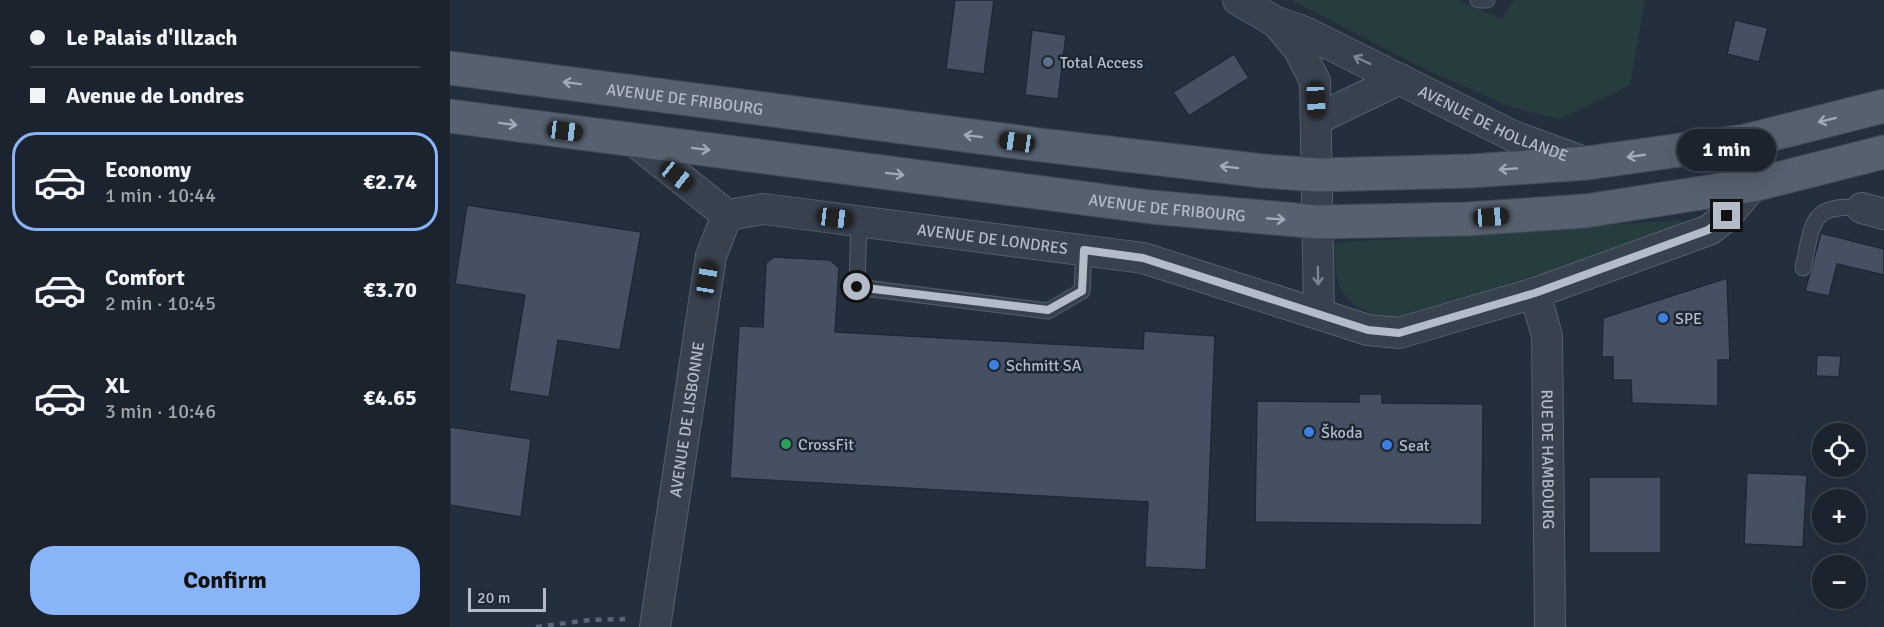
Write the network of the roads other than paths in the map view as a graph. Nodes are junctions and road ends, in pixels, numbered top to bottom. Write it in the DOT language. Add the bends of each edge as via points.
graph roads {
  1 [pos="1238,0"];
  2 [pos="1478,0"];
  3 [pos="1487,0"];
  4 [pos="1274,21"];
  5 [pos="450,68"];
  6 [pos="1400,79"];
  7 [pos="1884,106"];
  8 [pos="450,116"];
  9 [pos="1317,119"];
  10 [pos="633,140"];
  11 [pos="1884,152"];
  12 [pos="1587,163"];
  13 [pos="1318,175"];
  14 [pos="1753,185"];
  15 [pos="1873,211"];
  16 [pos="727,215"];
  17 [pos="859,221"];
  18 [pos="1318,222"];
  19 [pos="1084,250"];
  20 [pos="1803,268"];
  21 [pos="1535,293"];
  22 [pos="1318,314"];
  23 [pos="1550,626"];
  24 [pos="655,627"];
  1 -- 4 [label="street, AVENUE DE HOLLANDE"];
  2 -- 3 [label="lane"];
  6 -- 4 [label="street, AVENUE DE HOLLANDE, one-way"];
  4 -- 9 [label="street, AVENUE DE HOLLANDE" via="1310,68 1315,81"];
  13 -- 5 [label="main road, AVENUE DE FRIBOURG, one-way" via="1052,146"];
  6 -- 9 [label="street, AVENUE DE HOLLANDE"];
  6 -- 12 [label="street, AVENUE DE HOLLANDE" via="1514,136"];
  7 -- 12 [label="main road, AVENUE DE FRIBOURG, one-way" via="1745,141"];
  8 -- 10 [label="main road, AVENUE DE FRIBOURG, one-way"];
  9 -- 13 [label="street, AVENUE DE HOLLANDE"];
  10 -- 16 [label="street"];
  10 -- 18 [label="main road, AVENUE DE FRIBOURG, one-way" via="1151,207"];
  11 -- 14 [label="main road, AVENUE DE FRIBOURG"];
  12 -- 13 [label="main road, AVENUE DE FRIBOURG, one-way"];
  13 -- 18 [label="street, AVENUE DE HOLLANDE"];
  14 -- 18 [label="main road, AVENUE DE FRIBOURG" via="1585,211 1467,219"];
  14 -- 21 [label="street, AVENUE DE LONDRES" via="1727,216 1708,230"];
  15 -- 20 [label="lane" via="1833,207 1824,212 1811,229"];
  16 -- 17 [label="street, AVENUE DE LONDRES" via="764,209"];
  16 -- 24 [label="street, AVENUE DE LISBONNE" via="711,256"];
  17 -- 19 [label="street, AVENUE DE LONDRES"];
  17 -- 19 [label="lane" via="857,287 868,289 1048,310 1082,291"];
  18 -- 22 [label="street, AVENUE DE HOLLANDE, one-way"];
  19 -- 22 [label="street, AVENUE DE LONDRES" via="1143,258"];
  21 -- 22 [label="street, AVENUE DE LONDRES" via="1399,333 1368,330"];
  21 -- 23 [label="street, RUE DE HAMBOURG" via="1547,336"];
}
